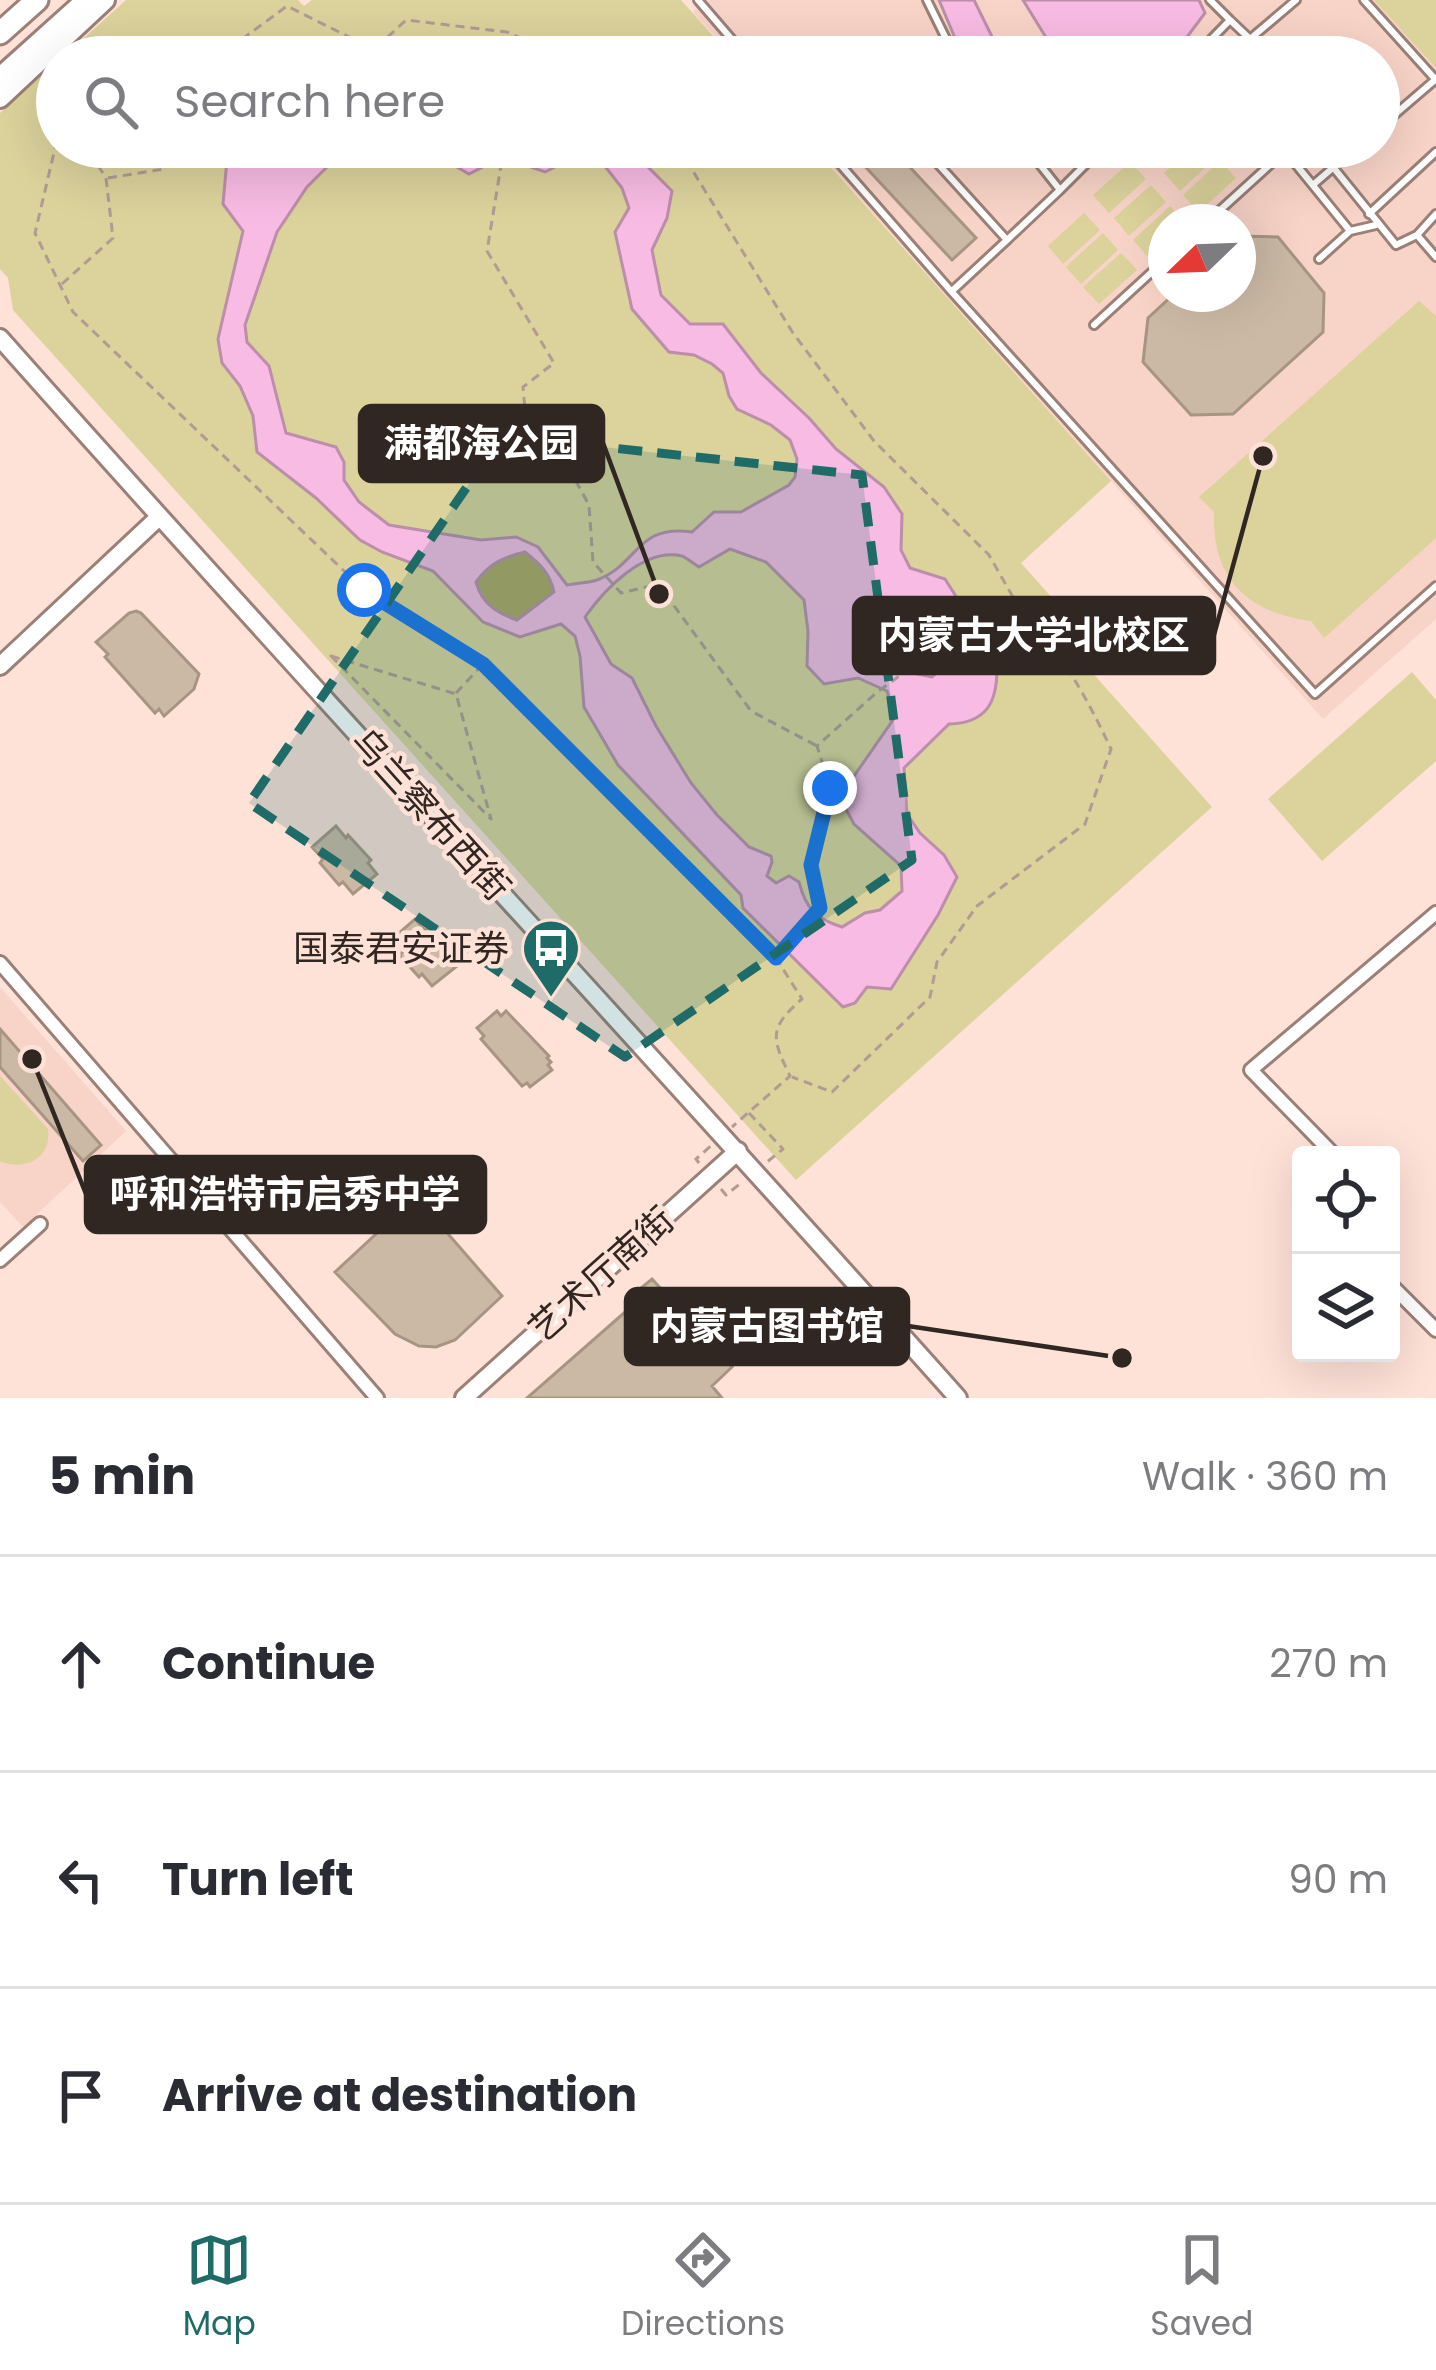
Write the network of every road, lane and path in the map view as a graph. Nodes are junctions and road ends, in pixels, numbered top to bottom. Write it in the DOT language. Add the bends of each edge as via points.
graph roads {
  1 [pos="37,0"];
  2 [pos="70,0"];
  3 [pos="88,0"];
  4 [pos="105,0"];
  5 [pos="698,0"];
  6 [pos="927,0"];
  7 [pos="1210,0"];
  8 [pos="1296,0"];
  9 [pos="1364,0"];
  10 [pos="1230,20"];
  11 [pos="0,33"];
  12 [pos="48,36"];
  13 [pos="66,36"];
  14 [pos="246,36"];
  15 [pos="346,36"];
  16 [pos="389,36"];
  17 [pos="516,36"];
  18 [pos="729,36"];
  19 [pos="944,36"];
  20 [pos="1214,36"];
  21 [pos="1247,36"];
  22 [pos="1254,36"];
  23 [pos="1396,36"];
  24 [pos="1400,40"];
  25 [pos="36,47"];
  26 [pos="0,63"];
  27 [pos="36,64"];
  28 [pos="0,79"];
  29 [pos="1436,80"];
  30 [pos="0,98"];
  31 [pos="1400,110"];
  32 [pos="1436,152"];
  33 [pos="50,168"];
  34 [pos="100,168"];
  35 [pos="164,168"];
  36 [pos="501,168"];
  37 [pos="691,168"];
  38 [pos="843,168"];
  39 [pos="942,168"];
  40 [pos="1043,168"];
  41 [pos="1082,168"];
  42 [pos="1267,168"];
  43 [pos="1299,168"];
  44 [pos="1332,168"];
  45 [pos="1334,168"];
  46 [pos="106,178"];
  47 [pos="1313,184"];
  48 [pos="1060,190"];
  49 [pos="1227,204"];
  50 [pos="1369,214"];
  51 [pos="1436,214"];
  52 [pos="1377,224"];
  53 [pos="1350,230"];
  54 [pos="1417,235"];
  55 [pos="1007,240"];
  56 [pos="1436,257"];
  57 [pos="1319,259"];
  58 [pos="1148,276"];
  59 [pos="60,285"];
  60 [pos="951,291"];
  61 [pos="1094,325"];
  62 [pos="0,338"];
  63 [pos="159,517"];
  64 [pos="1436,586"];
  65 [pos="1019,608"];
  66 [pos="483,664"];
  67 [pos="0,666"];
  68 [pos="456,694"];
  69 [pos="817,746"];
  70 [pos="1436,913"];
  71 [pos="776,958"];
  72 [pos="0,963"];
  73 [pos="790,1076"];
  74 [pos="749,1113"];
  75 [pos="1325,1146"];
  76 [pos="738,1151"];
  77 [pos="40,1224"];
  78 [pos="0,1260"];
  79 [pos="1400,1294"];
  80 [pos="1436,1330"];
  81 [pos="377,1398"];
  82 [pos="464,1398"];
  83 [pos="958,1398"];
  1 -- 11 [label="highway"];
  2 -- 26 [label="highway"];
  3 -- 12 [label="highway"];
  4 -- 13 [label="main road"];
  5 -- 18 [label="lane"];
  6 -- 19 [label="lane"];
  7 -- 10 [label="lane"];
  8 -- 22 [label="lane"];
  9 -- 23 [label="lane"];
  10 -- 20 [label="lane"];
  10 -- 21 [label="lane"];
  14 -- 15 [label="path" via="287,6"];
  16 -- 17 [label="path" via="406,20"];
  24 -- 29 [label="lane"];
  25 -- 28 [label="highway"];
  27 -- 30 [label="main road"];
  29 -- 31 [label="lane"];
  32 -- 50 [label="lane"];
  33 -- 59 [label="path" via="35,233"];
  34 -- 46 [label="path"];
  35 -- 46 [label="path"];
  36 -- 69 [label="path" via="487,251 554,362 524,387 527,432 568,464 589,505 593,562 621,593 663,584 751,711"];
  37 -- 65 [label="path" via="793,333 874,441 988,555"];
  38 -- 60 [label="lane"];
  39 -- 55 [label="lane"];
  40 -- 48 [label="lane"];
  41 -- 48 [label="lane"];
  42 -- 49 [label="lane"];
  43 -- 47 [label="lane"];
  44 -- 47 [label="lane"];
  45 -- 50 [label="lane"];
  46 -- 59 [label="path" via="113,238"];
  47 -- 53 [label="lane"];
  48 -- 55 [label="lane"];
  50 -- 52 [label="lane"];
  51 -- 54 [label="lane"];
  52 -- 53 [label="lane"];
  52 -- 54 [label="lane" via="1396,245"];
  53 -- 57 [label="lane"];
  54 -- 56 [label="lane"];
  55 -- 60 [label="lane"];
  58 -- 61 [label="lane"];
  59 -- 66 [label="path" via="74,312 364,590"];
  60 -- 64 [label="lane" via="1315,694"];
  62 -- 63 [label="street, 乌兰察布西街"];
  63 -- 67 [label="street"];
  63 -- 76 [label="street, 乌兰察布西街"];
  65 -- 69 [label="path" via="973,641 921,660"];
  65 -- 73 [label="path" via="1050,640 1111,749 1085,824 976,906 937,962 930,997 832,1092"];
  66 -- 68 [label="path"];
  66 -- 71 [label="path"];
  68 -- 68 [label="path" via="491,819 331,656"];
  69 -- 71 [label="path" via="830,788 811,865 820,908"];
  70 -- 75 [label="street" via="1251,1070"];
  71 -- 73 [label="path" via="802,999 776,1034"];
  72 -- 81 [label="street"];
  73 -- 74 [label="path"];
  76 -- 82 [label="street, 艺术厅南街"];
  76 -- 83 [label="street, 乌兰察布西街"];
  77 -- 78 [label="street"];
  79 -- 80 [label="street"];
}
